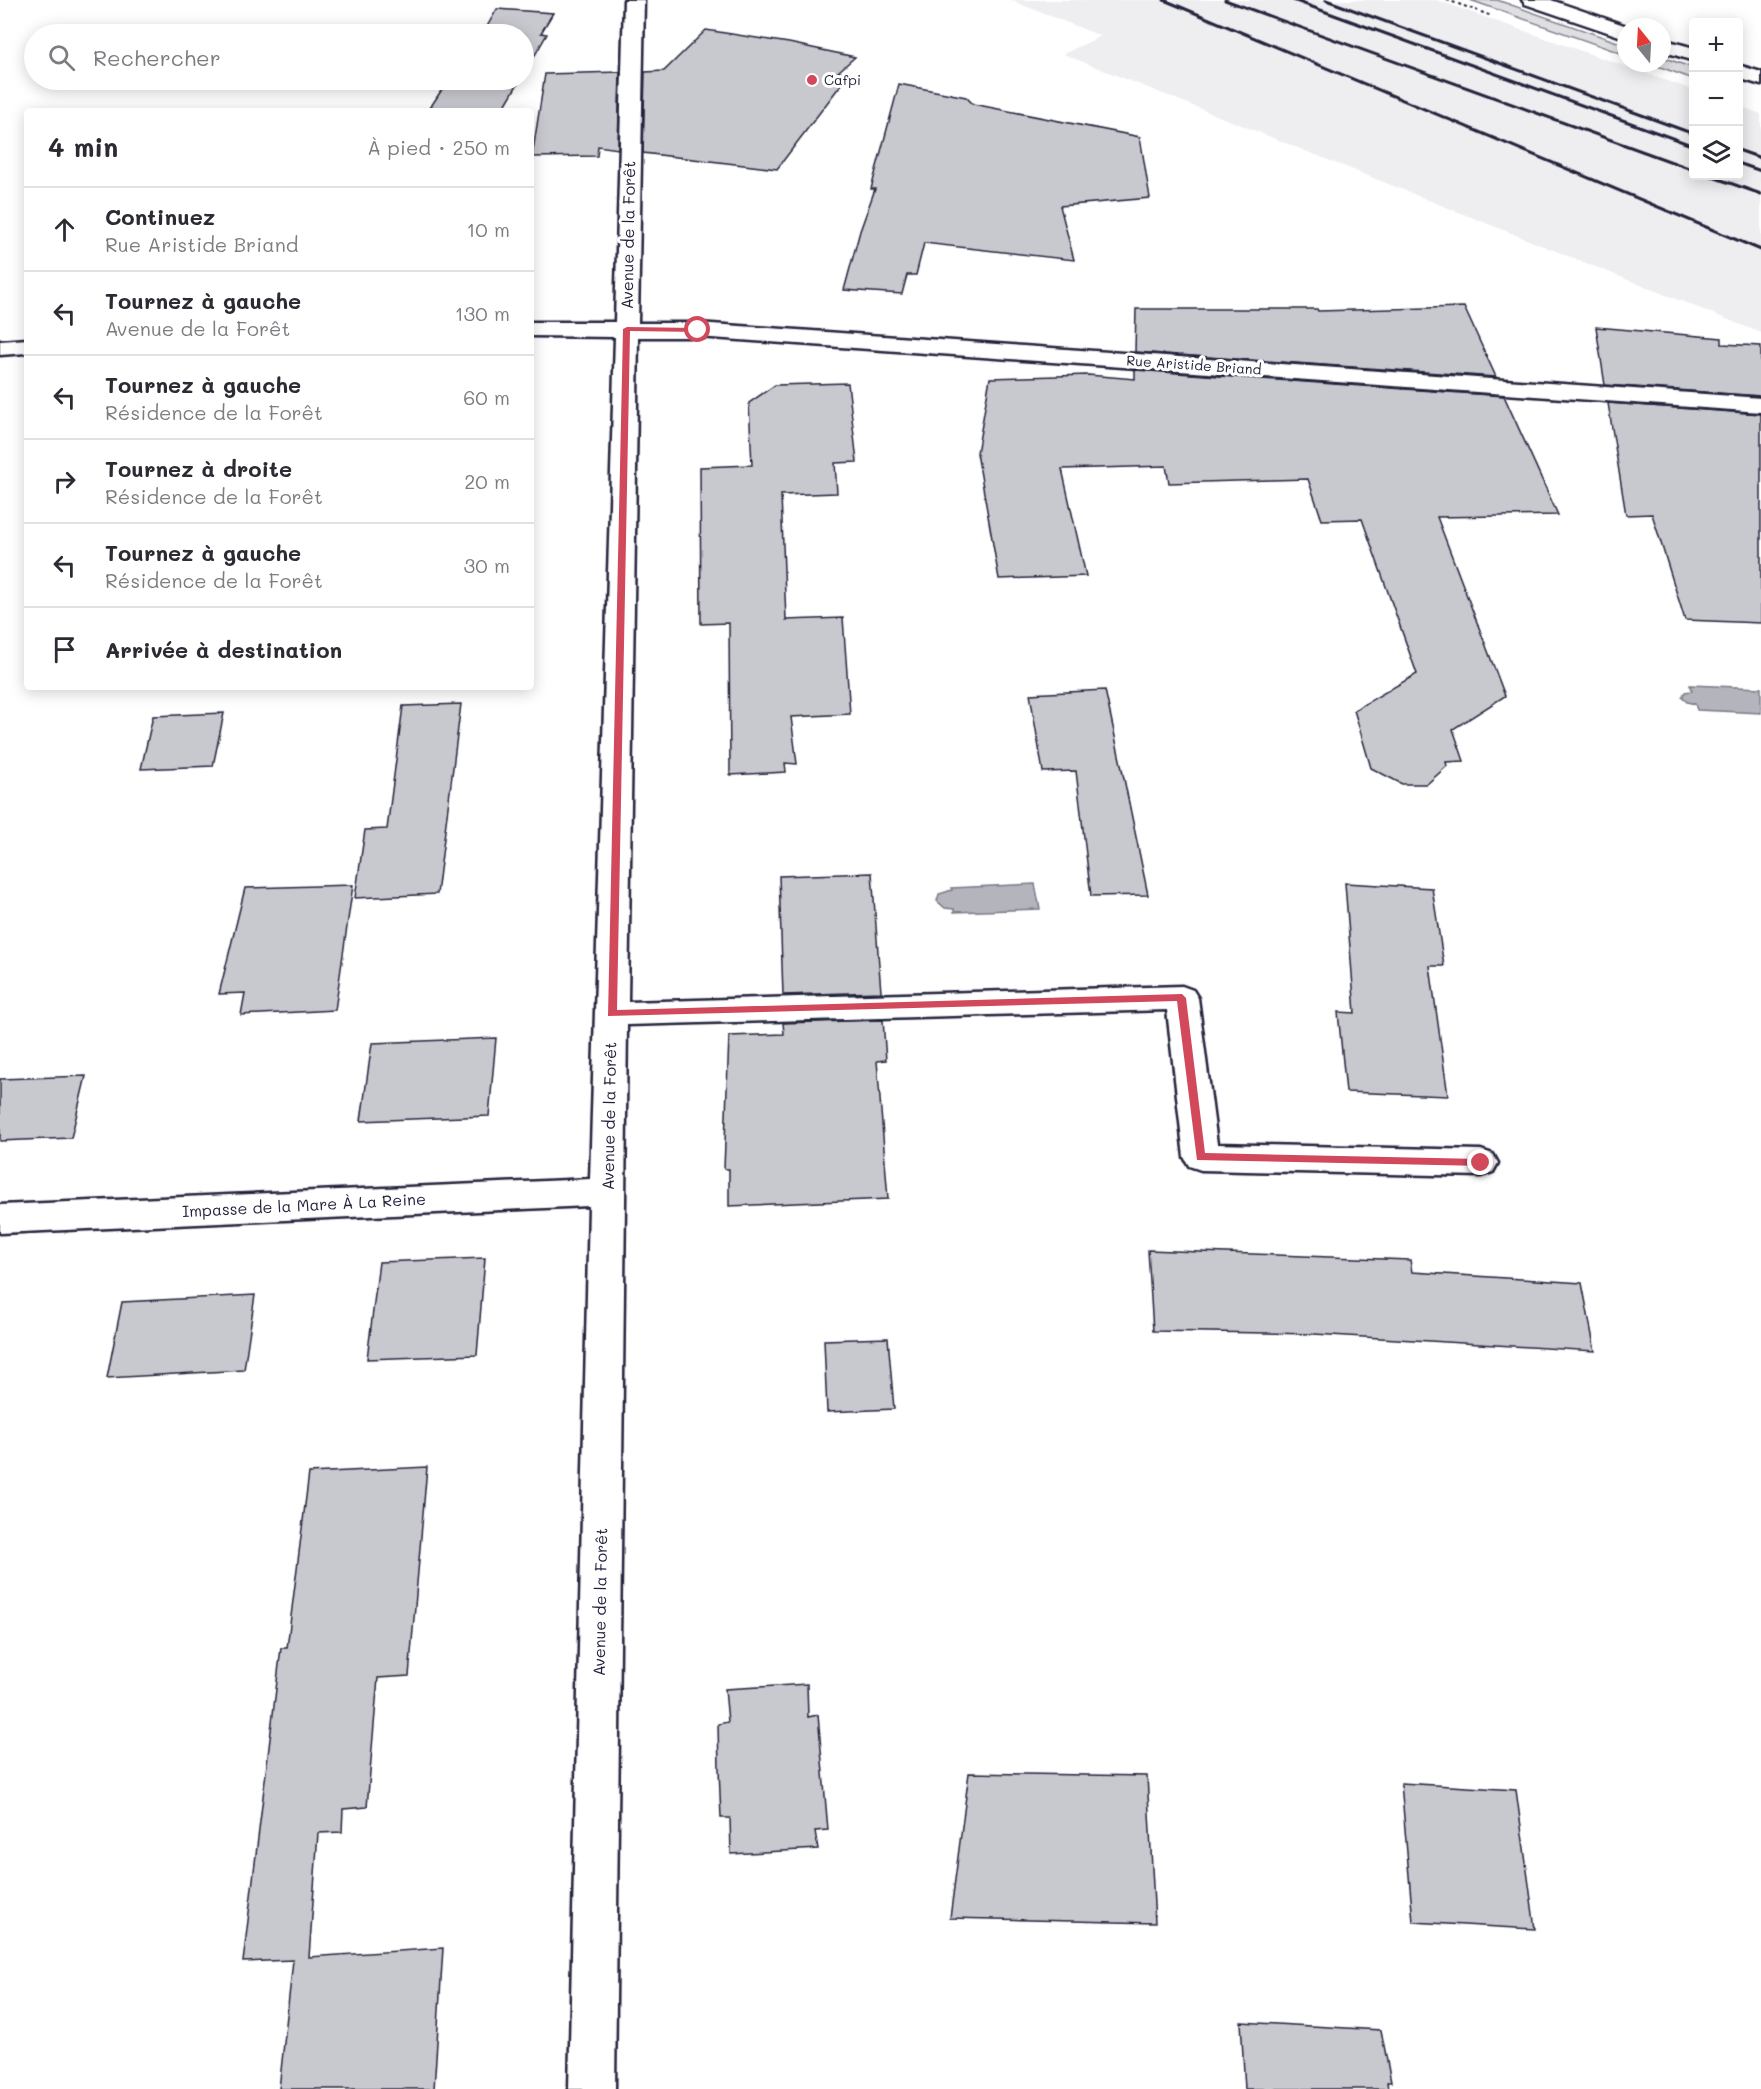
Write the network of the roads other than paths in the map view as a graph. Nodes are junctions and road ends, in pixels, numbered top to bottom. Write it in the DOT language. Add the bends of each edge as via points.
graph roads {
  1 [pos="634,0"];
  2 [pos="1532,0"];
  3 [pos="1617,29"];
  4 [pos="1671,48"];
  5 [pos="1689,53"];
  6 [pos="1741,72"];
  7 [pos="1761,79"];
  8 [pos="534,329"];
  9 [pos="627,329"];
  10 [pos="24,346"];
  11 [pos="0,348"];
  12 [pos="1761,405"];
  13 [pos="612,1014"];
  14 [pos="1481,1163"];
  15 [pos="607,1192"];
  16 [pos="0,1219"];
  17 [pos="592,2089"];
  1 -- 9 [label="street, Avenue de la Forêt"];
  2 -- 3 [label="street"];
  4 -- 5 [label="street"];
  6 -- 7 [label="street"];
  8 -- 9 [label="street, Rue Aristide Briand"];
  9 -- 12 [label="street, Rue Aristide Briand" via="710,330"];
  9 -- 13 [label="street, Avenue de la Forêt"];
  10 -- 11 [label="street"];
  13 -- 14 [label="street" via="1182,998 1201,1157"];
  13 -- 15 [label="street, Avenue de la Forêt"];
  15 -- 16 [label="street, Impasse de la Mare À La Reine"];
  15 -- 17 [label="street, Avenue de la Forêt"];
}
